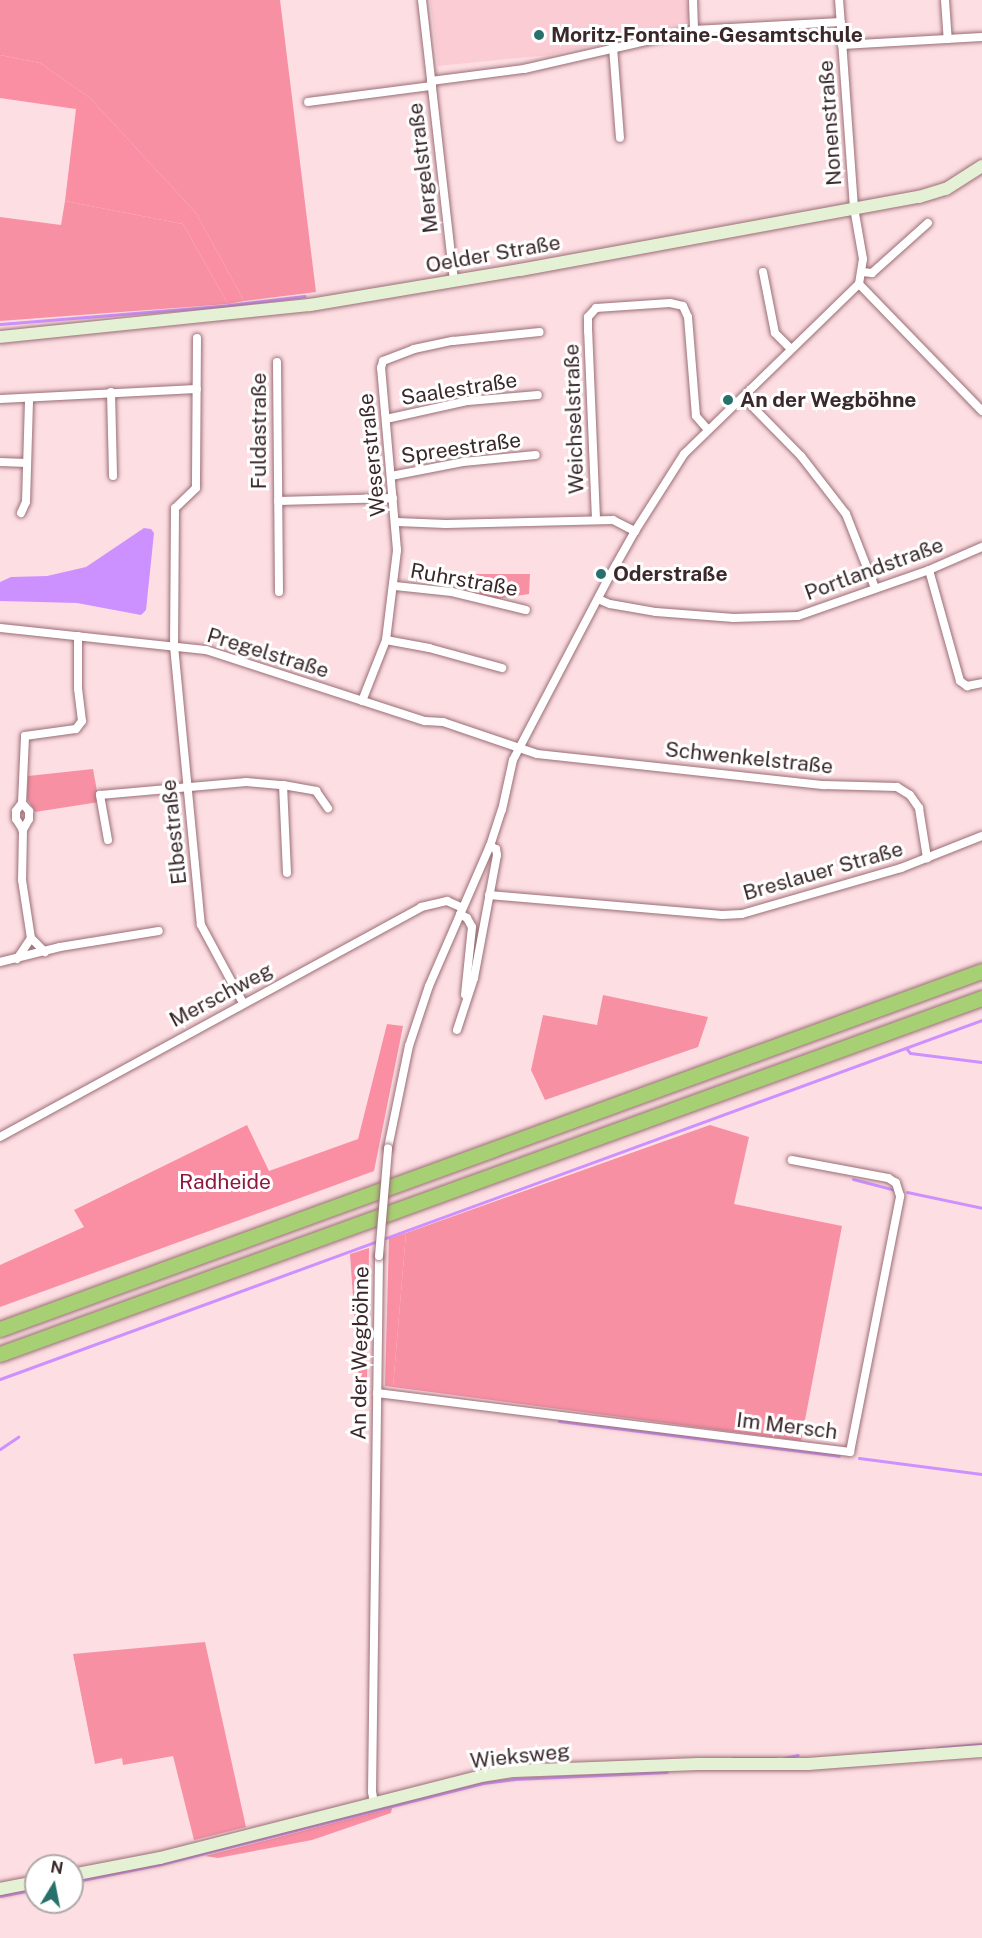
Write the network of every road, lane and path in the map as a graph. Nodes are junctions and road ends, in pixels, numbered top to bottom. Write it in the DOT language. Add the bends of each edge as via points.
graph roads {
  1 [pos="422,0"];
  2 [pos="693,0"];
  3 [pos="839,0"];
  4 [pos="945,0"];
  5 [pos="841,22"];
  6 [pos="694,30"];
  7 [pos="982,37"];
  8 [pos="948,39"];
  9 [pos="842,45"];
  10 [pos="613,46"];
  11 [pos="431,84"];
  12 [pos="308,102"];
  13 [pos="620,138"];
  14 [pos="982,166"];
  15 [pos="854,208"];
  16 [pos="928,223"];
  17 [pos="763,272"];
  18 [pos="862,272"];
  19 [pos="454,281"];
  20 [pos="859,284"];
  21 [pos="540,332"];
  22 [pos="0,337"];
  23 [pos="197,338"];
  24 [pos="790,348"];
  25 [pos="277,362"];
  26 [pos="197,389"];
  27 [pos="111,392"];
  28 [pos="538,395"];
  29 [pos="743,397"];
  30 [pos="0,399"];
  31 [pos="30,399"];
  32 [pos="982,411"];
  33 [pos="386,419"];
  34 [pos="708,430"];
  35 [pos="536,455"];
  36 [pos="0,462"];
  37 [pos="27,463"];
  38 [pos="113,476"];
  39 [pos="391,476"];
  40 [pos="393,498"];
  41 [pos="278,501"];
  42 [pos="21,513"];
  43 [pos="596,519"];
  44 [pos="397,522"];
  45 [pos="635,531"];
  46 [pos="982,547"];
  47 [pos="929,570"];
  48 [pos="395,585"];
  49 [pos="875,588"];
  50 [pos="279,592"];
  51 [pos="598,598"];
  52 [pos="526,610"];
  53 [pos="0,628"];
  54 [pos="78,636"];
  55 [pos="386,640"];
  56 [pos="174,646"];
  57 [pos="502,668"];
  58 [pos="982,683"];
  59 [pos="362,701"];
  60 [pos="518,748"];
  61 [pos="283,784"];
  62 [pos="188,787"];
  63 [pos="328,808"];
  64 [pos="982,836"];
  65 [pos="108,840"];
  66 [pos="490,846"];
  67 [pos="927,858"];
  68 [pos="287,873"];
  69 [pos="489,895"];
  70 [pos="462,911"];
  71 [pos="159,931"];
  72 [pos="31,938"];
  73 [pos="45,952"];
  74 [pos="17,959"];
  75 [pos="0,962"];
  76 [pos="982,971"];
  77 [pos="982,998"];
  78 [pos="465,1001"];
  79 [pos="243,1003"];
  80 [pos="457,1030"];
  81 [pos="0,1137"];
  82 [pos="792,1160"];
  83 [pos="0,1329"];
  84 [pos="0,1354"];
  85 [pos="377,1394"];
  86 [pos="982,1751"];
  87 [pos="374,1804"];
  88 [pos="84,1873"];
  89 [pos="24,1884"];
  90 [pos="0,1889"];
  1 -- 11 [label="street, Mergelstraße"];
  2 -- 6 [label="street"];
  3 -- 5 [label="street, Nonenstraße"];
  4 -- 8 [label="street"];
  5 -- 6 [label="street"];
  5 -- 9 [label="street, Nonenstraße"];
  6 -- 10 [label="street"];
  7 -- 8 [label="street"];
  8 -- 9 [label="street"];
  9 -- 15 [label="street, Nonenstraße"];
  10 -- 11 [label="street" via="524,69"];
  10 -- 13 [label="street"];
  11 -- 12 [label="street, Mergelstraße"];
  11 -- 19 [label="street, Mergelstraße"];
  14 -- 15 [label="street, Oelder Straße" via="946,189"];
  15 -- 18 [label="street"];
  15 -- 19 [label="street, Oelder Straße"];
  16 -- 18 [label="street" via="872,273"];
  17 -- 24 [label="street" via="775,333"];
  18 -- 20 [label="street"];
  19 -- 22 [label="street, Oelder Straße" via="310,305"];
  20 -- 24 [label="street, An der Wegböhne"];
  20 -- 32 [label="street"];
  21 -- 33 [label="street, Weserstraße" via="453,341 388,357 381,368"];
  23 -- 26 [label="street, Elbestraße"];
  24 -- 29 [label="street, An der Wegböhne"];
  25 -- 41 [label="street, Fuldastraße"];
  26 -- 27 [label="street"];
  26 -- 56 [label="street, Elbestraße" via="196,488 175,508"];
  27 -- 31 [label="street"];
  27 -- 38 [label="street"];
  28 -- 33 [label="street, Saalestraße" via="468,401"];
  29 -- 34 [label="street, An der Wegböhne"];
  29 -- 49 [label="street" via="801,456 846,514"];
  30 -- 31 [label="street"];
  31 -- 37 [label="street"];
  33 -- 39 [label="street, Weserstraße"];
  34 -- 43 [label="street, Weichselstraße" via="696,416 688,317 683,306 670,303 596,308 588,317"];
  34 -- 45 [label="street, An der Wegböhne" via="684,454"];
  35 -- 39 [label="street, Spreestraße" via="464,462"];
  36 -- 37 [label="street"];
  37 -- 42 [label="street" via="26,502"];
  39 -- 40 [label="street, Weserstraße"];
  40 -- 41 [label="street, Fuldastraße"];
  40 -- 44 [label="street, Weserstraße"];
  41 -- 50 [label="street, Fuldastraße"];
  43 -- 44 [label="street" via="446,525"];
  43 -- 45 [label="street" via="613,520"];
  44 -- 48 [label="street, Weserstraße"];
  45 -- 51 [label="street, An der Wegböhne"];
  46 -- 47 [label="street, Portlandstraße"];
  47 -- 49 [label="street, Portlandstraße"];
  47 -- 58 [label="street" via="960,681 967,686"];
  48 -- 52 [label="street, Ruhrstraße" via="452,592"];
  48 -- 55 [label="street, Weserstraße"];
  49 -- 51 [label="street, Portlandstraße" via="810,613 755,617 656,612 610,604"];
  51 -- 60 [label="street, An der Wegböhne"];
  53 -- 54 [label="street, Pregelstraße"];
  54 -- 56 [label="street, Pregelstraße"];
  54 -- 72 [label="street" via="82,721 76,729 25,736 22,802 29,811 29,819 23,830 22,880"];
  55 -- 57 [label="street"];
  55 -- 59 [label="street, Weserstraße"];
  56 -- 59 [label="street, Pregelstraße" via="206,650"];
  56 -- 62 [label="street, Elbestraße"];
  59 -- 60 [label="street, Pregelstraße" via="425,721 443,722"];
  60 -- 66 [label="street, An der Wegböhne"];
  60 -- 67 [label="street, Schwenkelstraße" via="537,754 824,785 897,787 910,795 919,808"];
  61 -- 62 [label="street" via="246,782"];
  61 -- 63 [label="street" via="316,791"];
  61 -- 68 [label="street"];
  62 -- 65 [label="street" via="100,795"];
  62 -- 79 [label="street, Elbestraße" via="201,925"];
  64 -- 67 [label="street, Breslauer Straße"];
  66 -- 69 [label="street, An der Wegböhne" via="497,855"];
  66 -- 70 [label="street, An der Wegböhne"];
  67 -- 69 [label="street, Breslauer Straße" via="742,914"];
  69 -- 78 [label="street, An der Wegböhne" via="474,978"];
  70 -- 78 [label="street, An der Wegböhne" via="472,927"];
  70 -- 79 [label="street, Merschweg" via="447,901 421,907"];
  70 -- 85 [label="street, An der Wegböhne, bridge" via="429,986 410,1046 388,1148 379,1256"];
  71 -- 73 [label="street"];
  72 -- 73 [label="street"];
  72 -- 74 [label="street"];
  73 -- 74 [label="street"];
  74 -- 75 [label="street"];
  76 -- 83 [label="highway"];
  77 -- 84 [label="highway"];
  78 -- 80 [label="street, An der Wegböhne"];
  79 -- 81 [label="street, Merschweg"];
  82 -- 85 [label="street, Im Mersch" via="888,1178 896,1183 900,1196 850,1452"];
  85 -- 87 [label="street, An der Wegböhne"];
  86 -- 87 [label="street, Wieksweg" via="808,1764 514,1771"];
  87 -- 88 [label="street, Wieksweg" via="160,1858"];
  89 -- 90 [label="street"];
}
